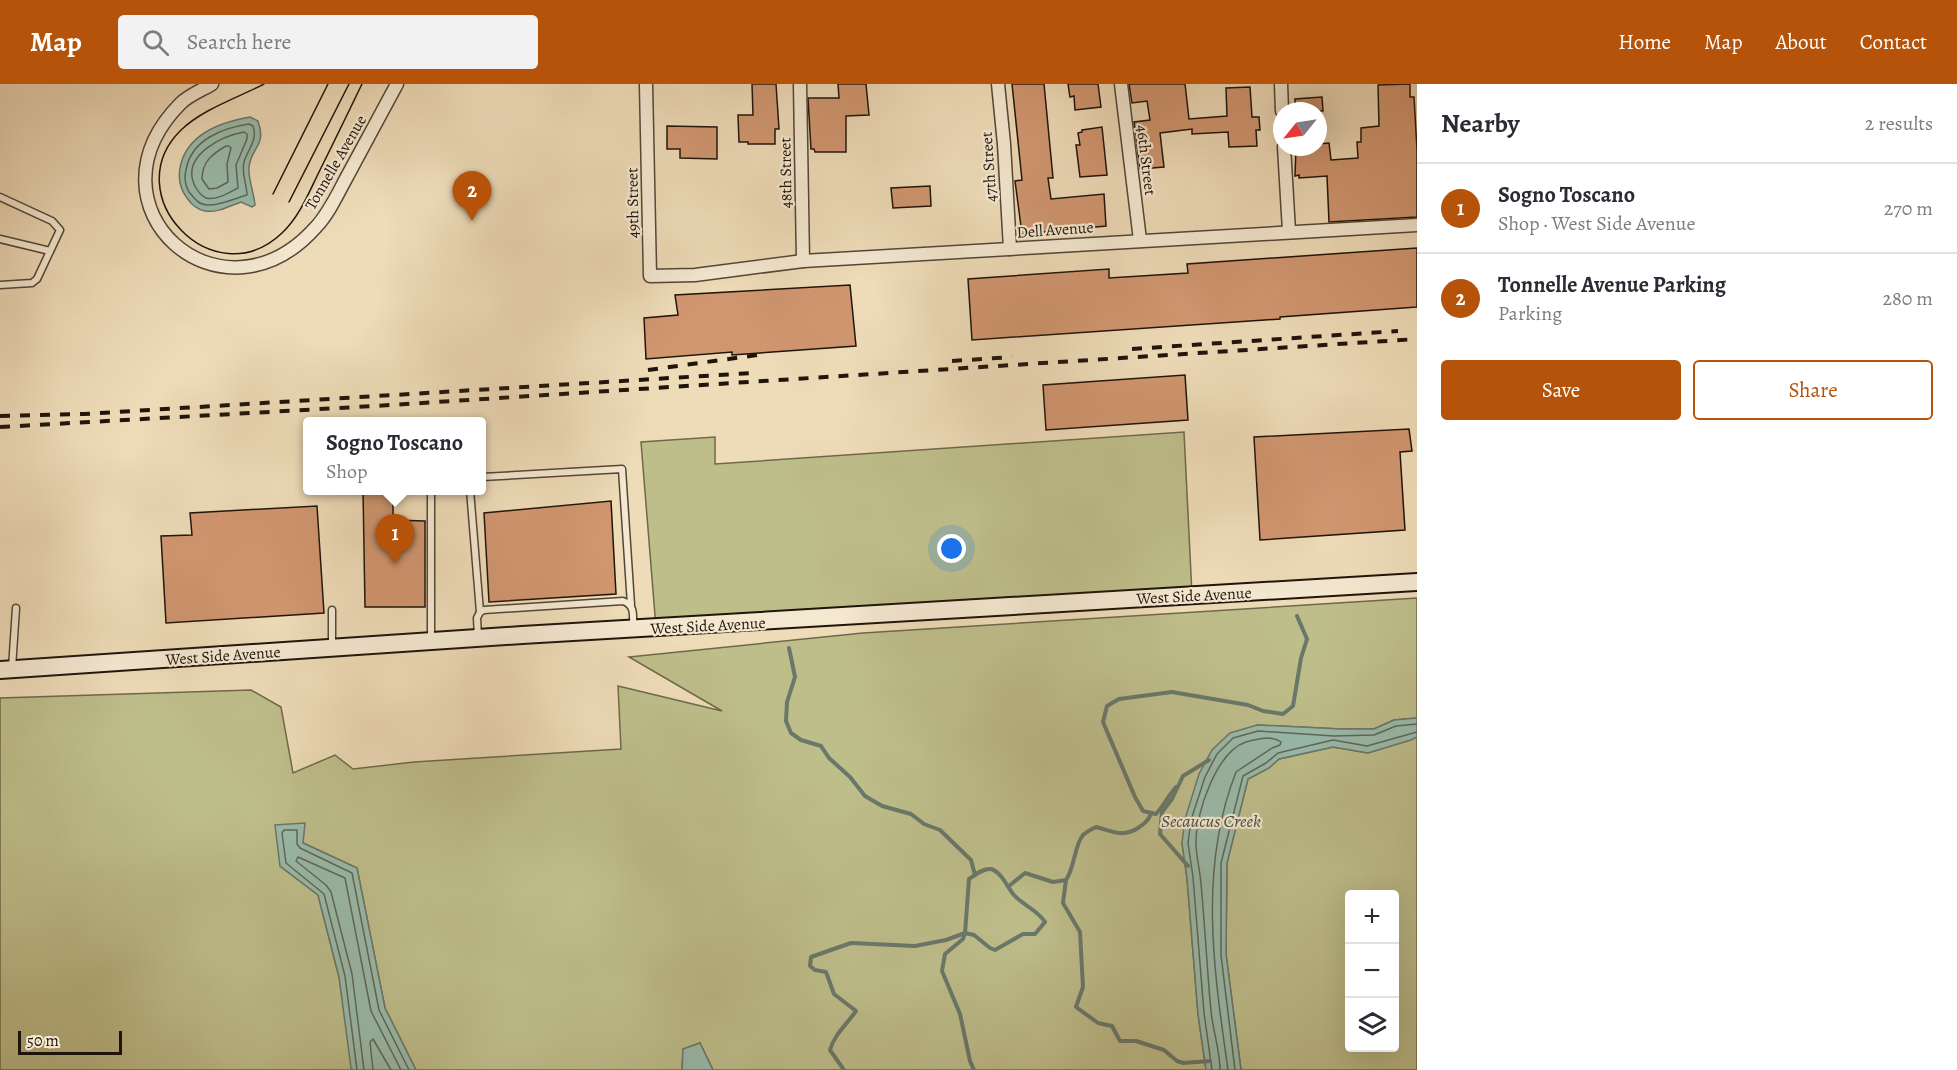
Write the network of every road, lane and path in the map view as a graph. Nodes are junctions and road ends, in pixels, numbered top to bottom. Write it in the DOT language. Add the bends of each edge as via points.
graph roads {
  1 [pos="212,84"];
  2 [pos="397,84"];
  3 [pos="646,84"];
  4 [pos="800,84"];
  5 [pos="998,84"];
  6 [pos="1121,84"];
  7 [pos="1281,84"];
  8 [pos="1282,102"];
  9 [pos="1285,156"];
  10 [pos="0,197"];
  11 [pos="1417,225"];
  12 [pos="1289,231"];
  13 [pos="0,239"];
  14 [pos="1140,240"];
  15 [pos="1010,249"];
  16 [pos="50,251"];
  17 [pos="803,261"];
  18 [pos="695,275"];
  19 [pos="0,285"];
  20 [pos="486,477"];
  21 [pos="431,495"];
  22 [pos="470,495"];
  23 [pos="1417,582"];
  24 [pos="631,605"];
  25 [pos="16,608"];
  26 [pos="332,610"];
  27 [pos="480,612"];
  28 [pos="633,629"];
  29 [pos="478,638"];
  30 [pos="431,641"];
  31 [pos="332,648"];
  32 [pos="6,669"];
  1 -- 2 [label="street, Tonnelle Avenue" via="183,101 162,125 148,152 148,204 159,228 176,247 215,266 243,267 285,253 316,227"];
  3 -- 18 [label="street, 49th Street" via="650,276"];
  4 -- 17 [label="street, 48th Street"];
  5 -- 15 [label="street, 47th Street"];
  6 -- 14 [label="street, 46th Street"];
  7 -- 8 [label="street"];
  9 -- 12 [label="street"];
  10 -- 16 [label="lane" via="52,221 60,230"];
  11 -- 12 [label="street, Dell Avenue"];
  12 -- 14 [label="street, Dell Avenue"];
  13 -- 16 [label="lane"];
  14 -- 15 [label="street, Dell Avenue"];
  15 -- 17 [label="street, Dell Avenue"];
  16 -- 19 [label="lane" via="32,283"];
  17 -- 18 [label="street, Dell Avenue"];
  20 -- 24 [label="lane" via="622,469"];
  21 -- 30 [label="lane"];
  22 -- 27 [label="lane"];
  23 -- 28 [label="street, West Side Avenue"];
  24 -- 27 [label="lane" via="623,601"];
  24 -- 28 [label="lane"];
  25 -- 32 [label="lane"];
  26 -- 31 [label="lane"];
  27 -- 29 [label="lane"];
  28 -- 29 [label="street, West Side Avenue"];
  29 -- 30 [label="street, West Side Avenue"];
  30 -- 31 [label="street, West Side Avenue"];
  31 -- 32 [label="street, West Side Avenue"];
}
